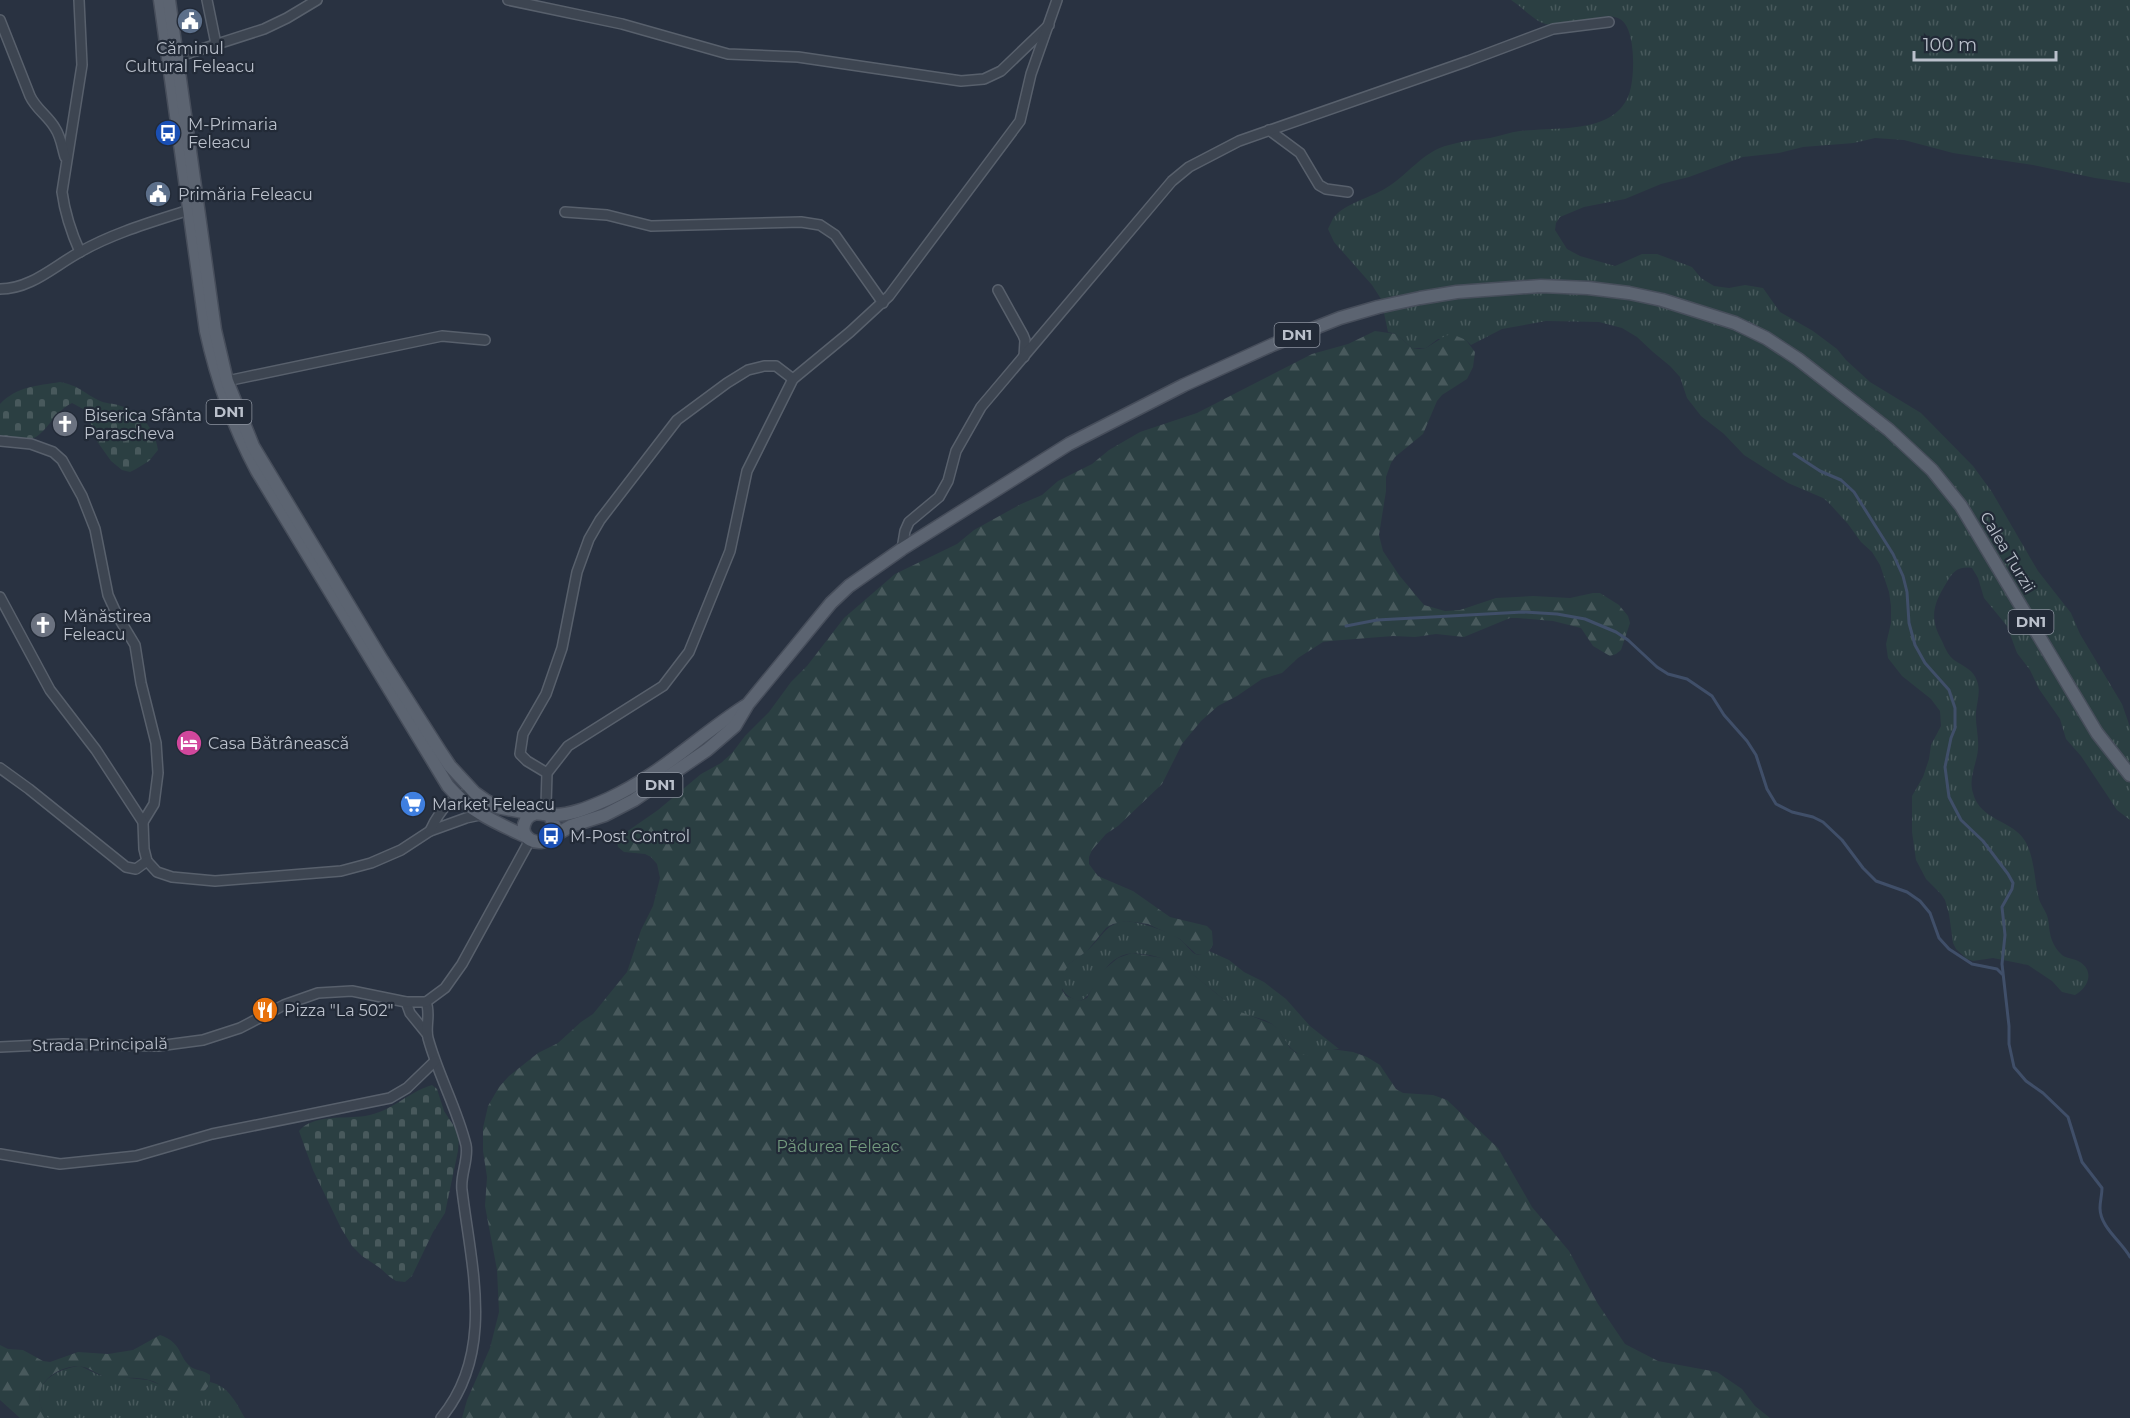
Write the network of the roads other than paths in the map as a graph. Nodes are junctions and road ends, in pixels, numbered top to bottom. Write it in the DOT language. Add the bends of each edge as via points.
graph roads {
  1 [pos="79,0"];
  2 [pos="160,0"];
  3 [pos="169,0"];
  4 [pos="207,0"];
  5 [pos="317,0"];
  6 [pos="508,0"];
  7 [pos="1057,0"];
  8 [pos="0,20"];
  9 [pos="1610,22"];
  10 [pos="1050,23"];
  11 [pos="216,44"];
  12 [pos="177,57"];
  13 [pos="1269,130"];
  14 [pos="66,162"];
  15 [pos="1348,192"];
  16 [pos="189,210"];
  17 [pos="565,212"];
  18 [pos="81,252"];
  19 [pos="0,289"];
  20 [pos="998,290"];
  21 [pos="883,303"];
  22 [pos="485,340"];
  23 [pos="1024,357"];
  24 [pos="793,379"];
  25 [pos="227,381"];
  26 [pos="0,441"];
  27 [pos="902,549"];
  28 [pos="0,597"];
  29 [pos="748,704"];
  30 [pos="0,768"];
  31 [pos="547,773"];
  32 [pos="2130,776"];
  33 [pos="475,794"];
  34 [pos="457,796"];
  35 [pos="480,814"];
  36 [pos="540,814"];
  37 [pos="143,822"];
  38 [pos="430,831"];
  39 [pos="552,837"];
  40 [pos="528,838"];
  41 [pos="147,861"];
  42 [pos="406,1002"];
  43 [pos="426,1002"];
  44 [pos="427,1034"];
  45 [pos="0,1047"];
  46 [pos="435,1061"];
  47 [pos="0,1155"];
  48 [pos="441,1418"];
  1 -- 14 [label="street" via="82,65"];
  2 -- 16 [label="main road, DN1"];
  3 -- 12 [label="main road, DN1"];
  4 -- 11 [label="street"];
  5 -- 11 [label="street" via="264,29"];
  6 -- 10 [label="street" via="622,24 728,54 798,57 961,81 984,79 1001,71"];
  7 -- 10 [label="street"];
  8 -- 14 [label="street" via="30,96 55,127"];
  9 -- 13 [label="street" via="1553,28"];
  10 -- 21 [label="street" via="1031,74 1020,121"];
  11 -- 12 [label="street"];
  12 -- 25 [label="main road, DN1" via="214,330"];
  13 -- 15 [label="street" via="1300,153 1319,185"];
  13 -- 23 [label="street" via="1211,154 1172,181"];
  14 -- 18 [label="street" via="64,210"];
  16 -- 18 [label="street"];
  16 -- 34 [label="main road, DN1" via="206,332 236,429 263,481"];
  17 -- 21 [label="street" via="607,215 651,226 801,222 819,225 835,235"];
  18 -- 19 [label="street" via="37,280"];
  20 -- 23 [label="street" via="1025,340"];
  21 -- 24 [label="street"];
  22 -- 25 [label="street" via="442,336"];
  23 -- 27 [label="street" via="981,407 956,450 948,481 939,497 909,522"];
  24 -- 31 [label="street" via="747,471 730,551 689,652 663,686 568,746"];
  24 -- 31 [label="street" via="776,366 764,366 748,370 727,383 676,420 600,519 577,572 562,648 549,685 520,745 520,754"];
  25 -- 33 [label="main road, DN1" via="265,467 440,751"];
  26 -- 37 [label="street" via="31,444 54,452 82,496 95,530 108,595 135,645 156,743 154,804"];
  27 -- 29 [label="main road, DN1" via="831,603"];
  27 -- 32 [label="main road, Calea Turzii / DN1" via="1069,444 1184,385 1340,318 1420,298 1491,289 1541,286 1629,293 1735,323 1766,338 1826,379 1932,470 1976,529 2097,733"];
  28 -- 37 [label="street" via="50,690 96,750"];
  29 -- 36 [label="main road, DN1" via="627,789 582,810"];
  29 -- 39 [label="main road, DN1" via="735,726 722,738 654,789"];
  30 -- 41 [label="street" via="126,867 136,869"];
  31 -- 36 [label="street" via="546,805"];
  33 -- 34 [label="street"];
  33 -- 36 [label="main road, DN1" via="497,807"];
  34 -- 35 [label="main road, DN1"];
  34 -- 38 [label="street"];
  35 -- 38 [label="street"];
  35 -- 40 [label="main road, DN1"];
  36 -- 39 [label="main road" via="555,826"];
  36 -- 40 [label="main road" via="529,816 524,825"];
  37 -- 41 [label="street"];
  38 -- 41 [label="street" via="381,859 341,871 215,881 172,877 157,872"];
  39 -- 40 [label="main road, DN1" via="543,843"];
  40 -- 43 [label="street" via="462,964 445,988"];
  42 -- 43 [label="street, Strada Principală"];
  42 -- 44 [label="street"];
  42 -- 45 [label="street, Strada Principală" via="351,991 318,993 203,1040 158,1046"];
  43 -- 44 [label="street"];
  44 -- 46 [label="street"];
  46 -- 47 [label="street" via="407,1088 390,1098 212,1134 136,1156 60,1164"];
  46 -- 48 [label="street" via="459,1118 467,1149 462,1187 477,1305 475,1341 462,1384"];
}
